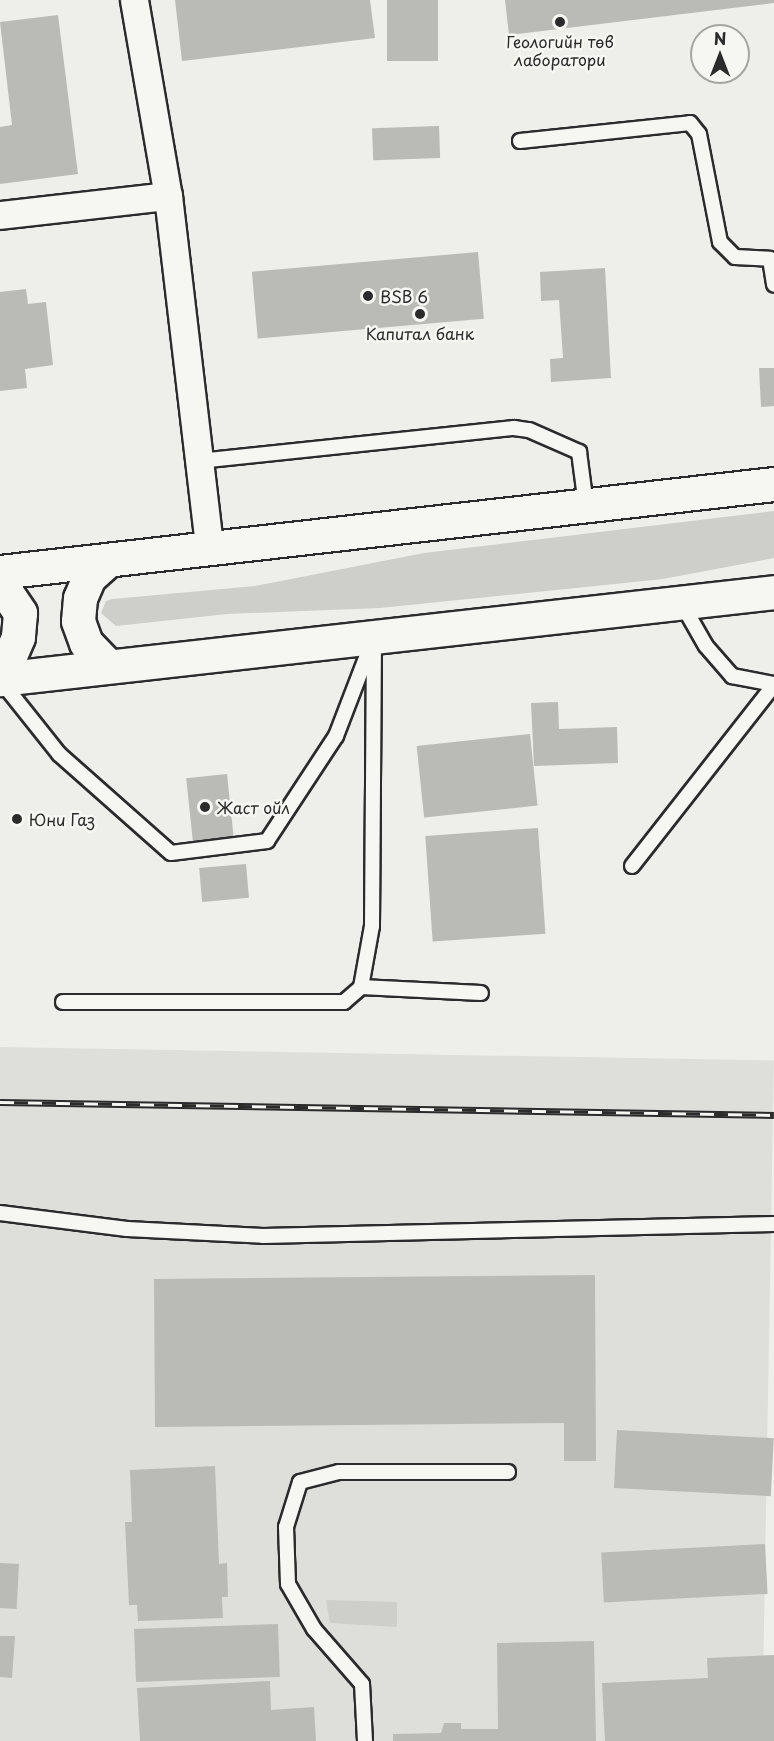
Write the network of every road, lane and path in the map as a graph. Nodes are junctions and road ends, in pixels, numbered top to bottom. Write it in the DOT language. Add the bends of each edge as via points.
graph roads {
  1 [pos="134,0"];
  2 [pos="520,141"];
  3 [pos="168,196"];
  4 [pos="0,215"];
  5 [pos="772,259"];
  6 [pos="774,285"];
  7 [pos="199,461"];
  8 [pos="774,484"];
  9 [pos="586,505"];
  10 [pos="209,547"];
  11 [pos="107,561"];
  12 [pos="0,572"];
  13 [pos="0,583"];
  14 [pos="774,592"];
  15 [pos="682,604"];
  16 [pos="374,637"];
  17 [pos="108,666"];
  18 [pos="0,679"];
  19 [pos="774,684"];
  20 [pos="632,866"];
  21 [pos="361,987"];
  22 [pos="481,993"];
  23 [pos="63,1002"];
  24 [pos="0,1212"];
  25 [pos="774,1224"];
  26 [pos="508,1472"];
  27 [pos="365,1741"];
  1 -- 3 [label="street"];
  2 -- 5 [label="lane" via="690,123 699,134 720,243 735,257"];
  3 -- 4 [label="street"];
  3 -- 7 [label="street"];
  5 -- 6 [label="lane"];
  7 -- 9 [label="lane" via="514,428 529,430 579,452"];
  7 -- 10 [label="street"];
  8 -- 9 [label="highway"];
  9 -- 10 [label="highway"];
  10 -- 11 [label="highway"];
  11 -- 12 [label="highway"];
  11 -- 17 [label="highway" via="89,577 80,598 78,621 86,643"];
  13 -- 18 [label="highway" via="20,613 18,637"];
  14 -- 15 [label="highway"];
  15 -- 16 [label="highway"];
  15 -- 19 [label="lane" via="706,646 732,676"];
  16 -- 17 [label="highway"];
  16 -- 18 [label="lane" via="336,736 267,841 171,854 59,754"];
  16 -- 21 [label="lane" via="372,926"];
  17 -- 18 [label="highway"];
  19 -- 20 [label="lane"];
  21 -- 22 [label="lane"];
  21 -- 23 [label="lane" via="344,1002"];
  24 -- 25 [label="lane" via="127,1229 263,1236"];
  26 -- 27 [label="lane" via="339,1472 300,1482 286,1527 288,1584 314,1629 362,1684"];
}
